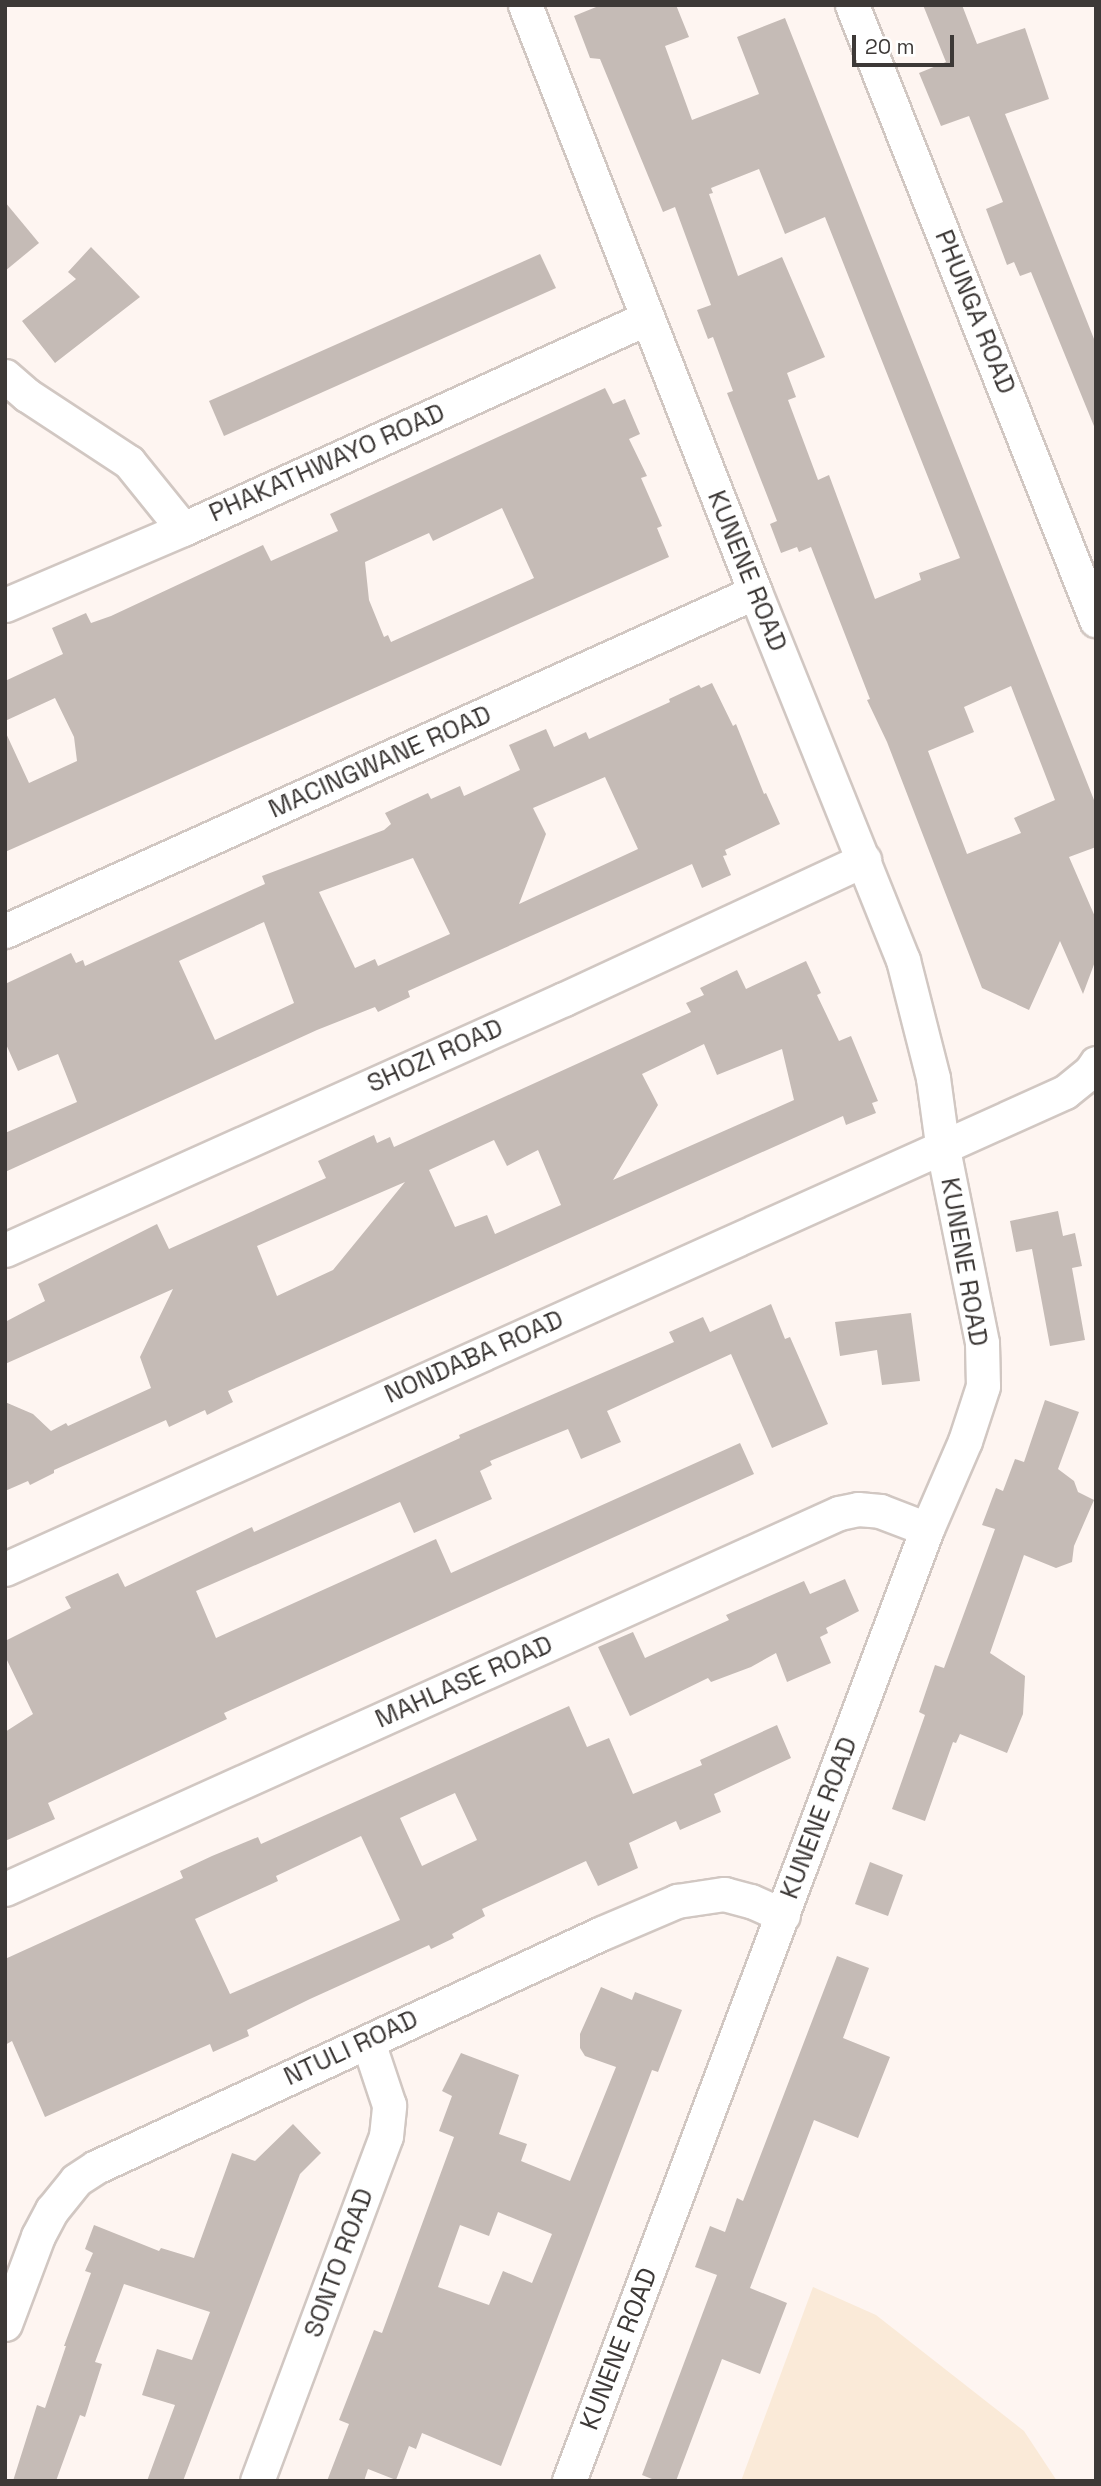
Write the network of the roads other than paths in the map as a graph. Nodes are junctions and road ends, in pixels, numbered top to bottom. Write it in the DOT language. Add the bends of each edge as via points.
graph roads {
  1 [pos="525,5"];
  2 [pos="852,5"];
  3 [pos="647,318"];
  4 [pos="5,376"];
  5 [pos="183,529"];
  6 [pos="755,593"];
  7 [pos="5,605"];
  8 [pos="1096,620"];
  9 [pos="864,860"];
  10 [pos="5,931"];
  11 [pos="1096,1063"];
  12 [pos="942,1144"];
  13 [pos="5,1250"];
  14 [pos="927,1529"];
  15 [pos="5,1569"];
  16 [pos="5,1889"];
  17 [pos="783,1915"];
  18 [pos="368,2042"];
  19 [pos="5,2324"];
  20 [pos="257,2481"];
  21 [pos="569,2481"];
  1 -- 3 [label="street, KUNENE ROAD"];
  2 -- 8 [label="street, PHUNGA ROAD"];
  3 -- 5 [label="street, PHAKATHWAYO ROAD"];
  3 -- 6 [label="street, KUNENE ROAD"];
  4 -- 5 [label="street" via="129,462"];
  5 -- 7 [label="street, PHAKATHWAYO ROAD"];
  6 -- 9 [label="street, KUNENE ROAD"];
  6 -- 10 [label="street, MACINGWANE ROAD"];
  9 -- 12 [label="street, KUNENE ROAD" via="918,1009"];
  9 -- 13 [label="street, SHOZI ROAD"];
  11 -- 12 [label="street, KUNENE ROAD" via="1065,1092"];
  12 -- 14 [label="street, KUNENE ROAD" via="982,1343 983,1386"];
  12 -- 15 [label="street, NONDABA ROAD"];
  14 -- 16 [label="street, MAHLASE ROAD" via="880,1511 839,1513"];
  14 -- 17 [label="street, KUNENE ROAD"];
  17 -- 18 [label="street, NTULI ROAD" via="724,1895 677,1901"];
  17 -- 21 [label="street, KUNENE ROAD"];
  18 -- 19 [label="street, NTULI ROAD" via="156,2137 76,2180 38,2236"];
  18 -- 20 [label="street, SONTO ROAD" via="389,2105 386,2136"];
}
